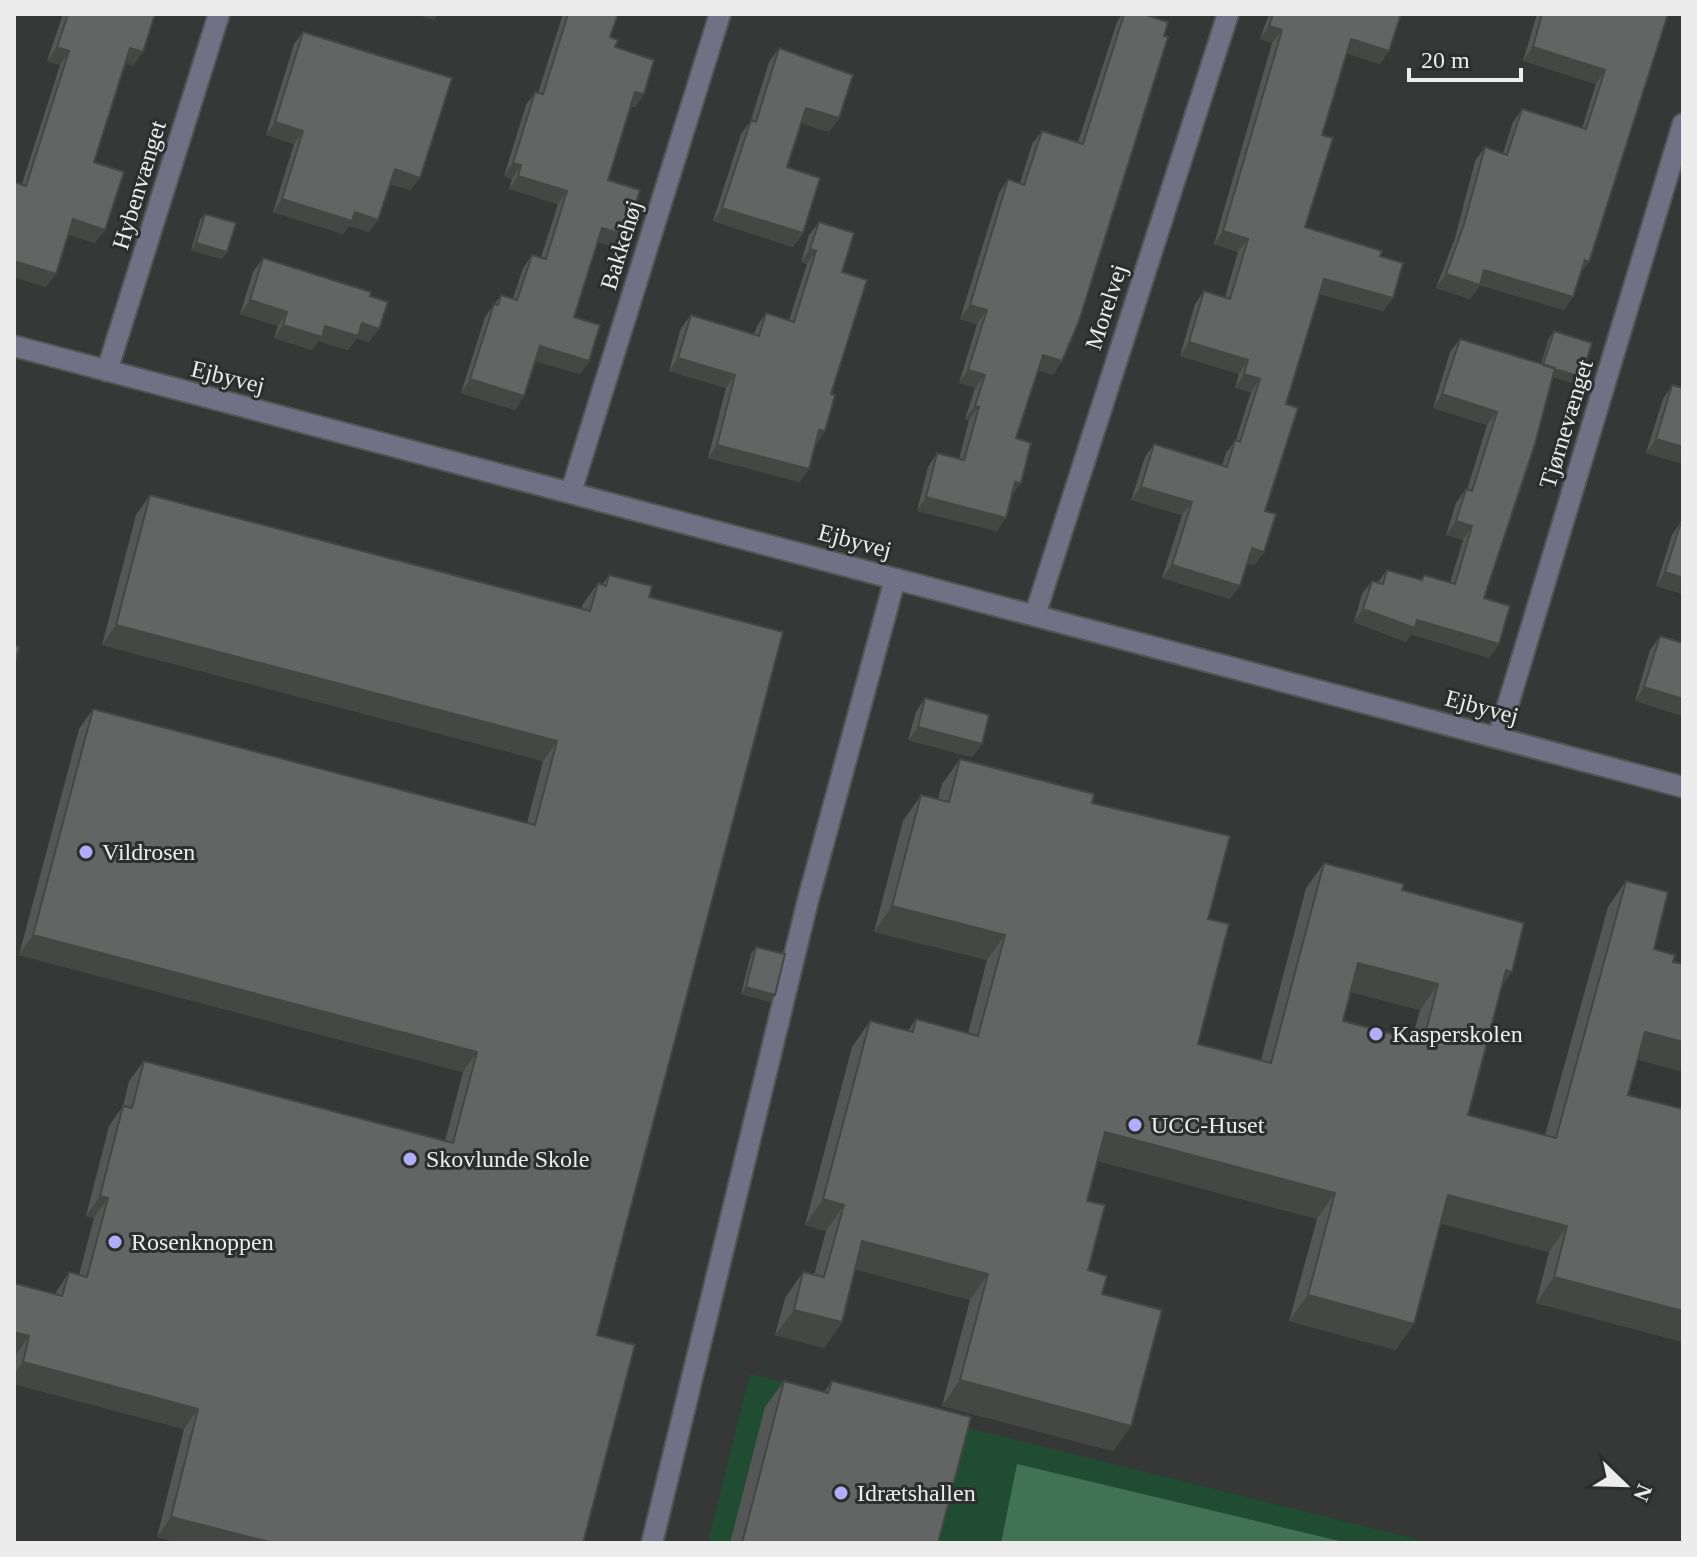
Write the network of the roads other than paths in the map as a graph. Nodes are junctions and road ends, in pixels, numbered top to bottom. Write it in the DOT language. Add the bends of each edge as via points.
graph roads {
  1 [pos="219,14"];
  2 [pos="720,14"];
  3 [pos="1228,14"];
  4 [pos="1683,124"];
  5 [pos="14,346"];
  6 [pos="107,371"];
  7 [pos="571,492"];
  8 [pos="895,579"];
  9 [pos="1035,615"];
  10 [pos="1498,738"];
  11 [pos="1683,787"];
  12 [pos="652,1543"];
  1 -- 6 [label="street, Hybenvænget"];
  2 -- 7 [label="street, Bakkehøj"];
  3 -- 9 [label="street, Morelvej"];
  4 -- 10 [label="street, Tjørnevænget"];
  5 -- 6 [label="street, Ejbyvej"];
  6 -- 7 [label="street, Ejbyvej"];
  7 -- 8 [label="street, Ejbyvej"];
  8 -- 9 [label="street, Ejbyvej"];
  8 -- 12 [label="street" via="808,900"];
  9 -- 10 [label="street, Ejbyvej"];
  10 -- 11 [label="street, Ejbyvej"];
}
